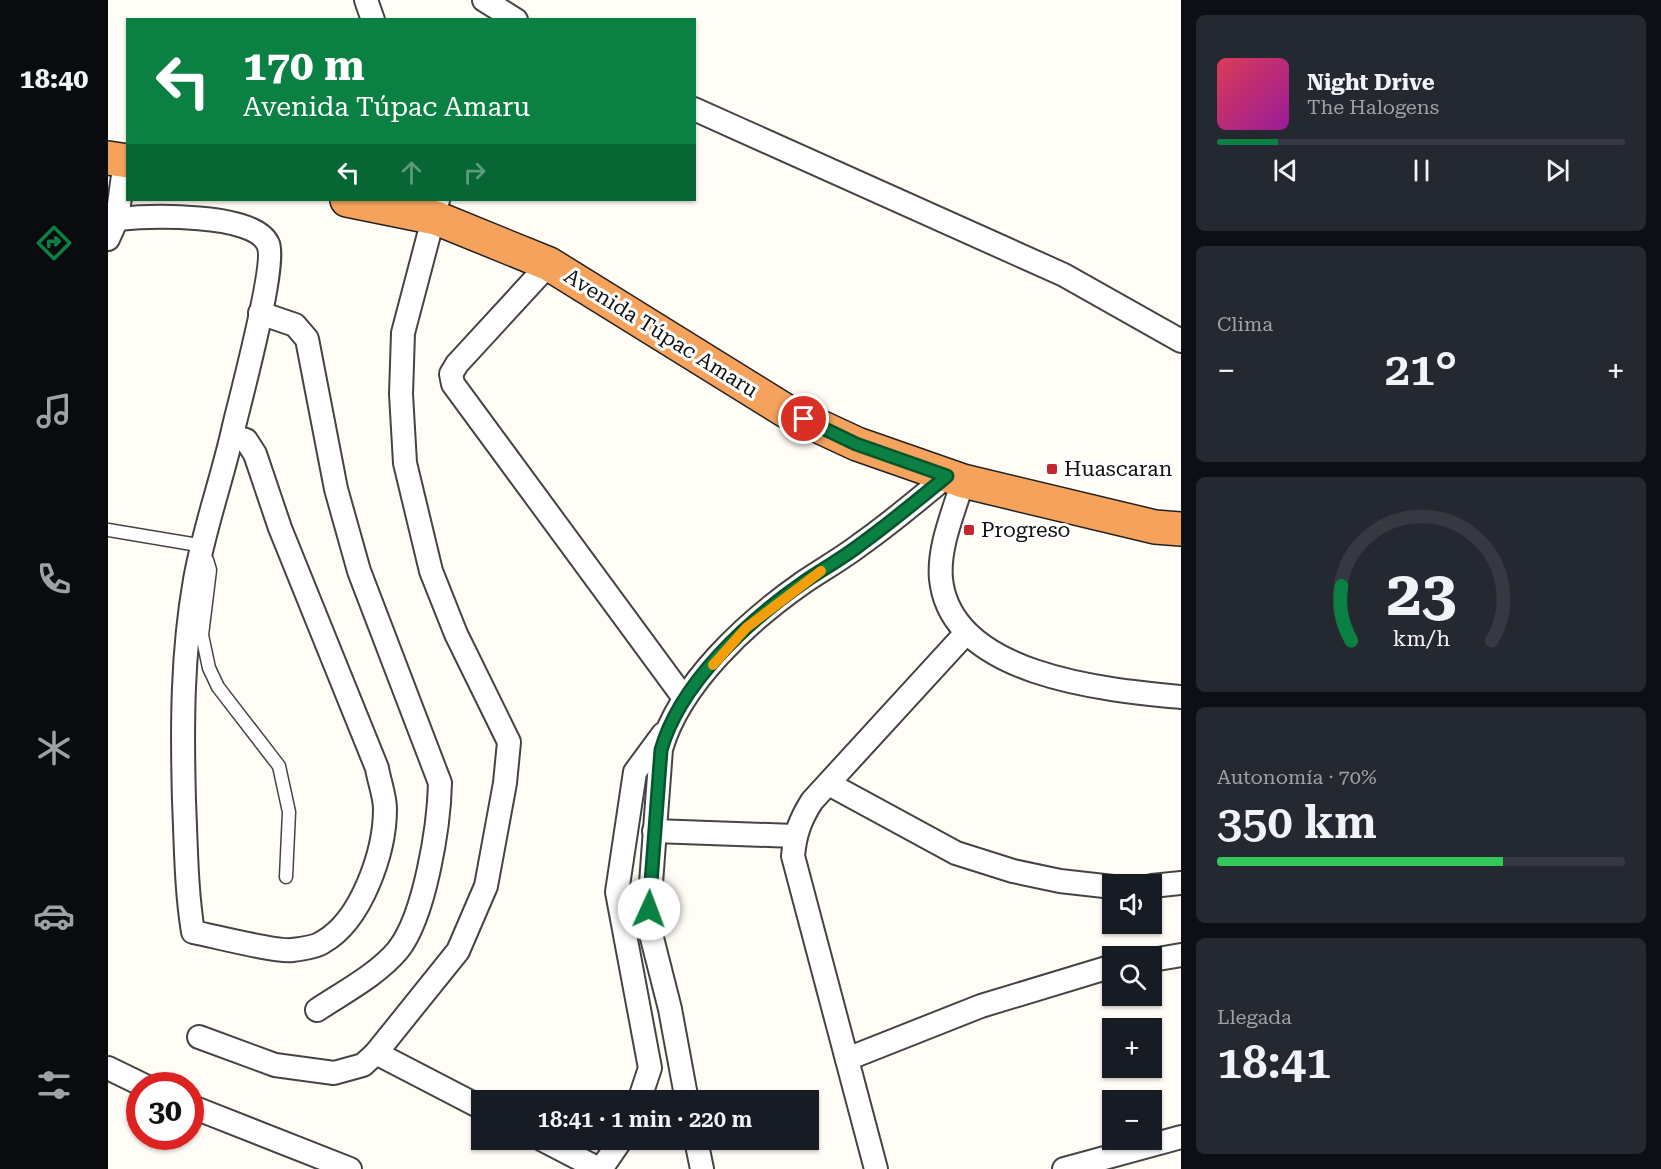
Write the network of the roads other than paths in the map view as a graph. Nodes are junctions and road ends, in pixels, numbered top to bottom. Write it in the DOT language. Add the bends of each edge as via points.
graph roads {
  1 [pos="366,0"];
  2 [pos="484,0"];
  3 [pos="372,18"];
  4 [pos="513,18"];
  5 [pos="696,110"];
  6 [pos="120,160"];
  7 [pos="357,201"];
  8 [pos="437,209"];
  9 [pos="113,229"];
  10 [pos="549,264"];
  11 [pos="260,313"];
  12 [pos="1181,340"];
  13 [pos="232,436"];
  14 [pos="955,478"];
  15 [pos="1181,529"];
  16 [pos="108,530"];
  17 [pos="202,552"];
  18 [pos="966,633"];
  19 [pos="1181,697"];
  20 [pos="684,698"];
  21 [pos="667,727"];
  22 [pos="829,784"];
  23 [pos="654,831"];
  24 [pos="795,836"];
  25 [pos="286,877"];
  26 [pos="1181,883"];
  27 [pos="1102,885"];
  28 [pos="1162,885"];
  29 [pos="1181,955"];
  30 [pos="1162,958"];
  31 [pos="1102,969"];
  32 [pos="317,1010"];
  33 [pos="199,1037"];
  34 [pos="376,1053"];
  35 [pos="848,1059"];
  36 [pos="108,1068"];
  37 [pos="126,1077"];
  38 [pos="643,1090"];
  39 [pos="685,1090"];
  40 [pos="471,1102"];
  41 [pos="204,1112"];
  42 [pos="1181,1137"];
  43 [pos="563,1150"];
  44 [pos="614,1150"];
  45 [pos="698,1150"];
  46 [pos="350,1169"];
  47 [pos="600,1169"];
  48 [pos="702,1169"];
  49 [pos="876,1169"];
  50 [pos="1064,1169"];
  1 -- 3 [label="street"];
  2 -- 4 [label="street"];
  5 -- 12 [label="street" via="1064,274"];
  6 -- 9 [label="street"];
  7 -- 8 [label="highway, Avenida Túpac Amaru"];
  8 -- 10 [label="highway, Avenida Túpac Amaru"];
  8 -- 34 [label="street" via="403,333 405,463 431,571 456,634 509,742 486,886 458,951"];
  9 -- 11 [label="street" via="158,216 218,221 260,232 268,244 271,261"];
  10 -- 14 [label="highway, Avenida Túpac Amaru" via="786,411 856,444"];
  10 -- 20 [label="street" via="457,364 451,374 453,384"];
  11 -- 13 [label="street"];
  11 -- 32 [label="street" via="295,325 307,339 336,489 359,571 440,783 440,813 428,871 416,913 399,949 375,971"];
  13 -- 17 [label="street"];
  13 -- 17 [label="street" via="246,440 255,454 280,528 377,768 386,808 370,881 344,924 323,943 290,951 193,932 187,894 183,681"];
  14 -- 15 [label="highway, Avenida Túpac Amaru"];
  14 -- 18 [label="street" via="941,580 950,608"];
  14 -- 20 [label="street" via="803,583 746,628"];
  16 -- 17 [label="lane"];
  17 -- 25 [label="lane" via="210,570 202,635 208,668 279,766 289,812"];
  18 -- 19 [label="street" via="1014,664 1043,674 1113,689"];
  18 -- 22 [label="street"];
  20 -- 21 [label="street"];
  21 -- 23 [label="street" via="661,750"];
  21 -- 38 [label="street" via="634,772 617,892 650,1068"];
  22 -- 24 [label="street" via="800,819"];
  22 -- 27 [label="street" via="956,853 1022,873"];
  23 -- 24 [label="street"];
  23 -- 39 [label="street" via="651,934"];
  24 -- 35 [label="street" via="793,856"];
  26 -- 28 [label="street"];
  29 -- 30 [label="street"];
  31 -- 35 [label="street" via="981,1006"];
  33 -- 34 [label="street" via="275,1065 334,1073 363,1065"];
  34 -- 40 [label="street"];
  35 -- 49 [label="street"];
  36 -- 37 [label="street"];
  41 -- 46 [label="street"];
  42 -- 50 [label="street"];
  43 -- 47 [label="street"];
  44 -- 47 [label="street"];
  45 -- 48 [label="street"];
}
